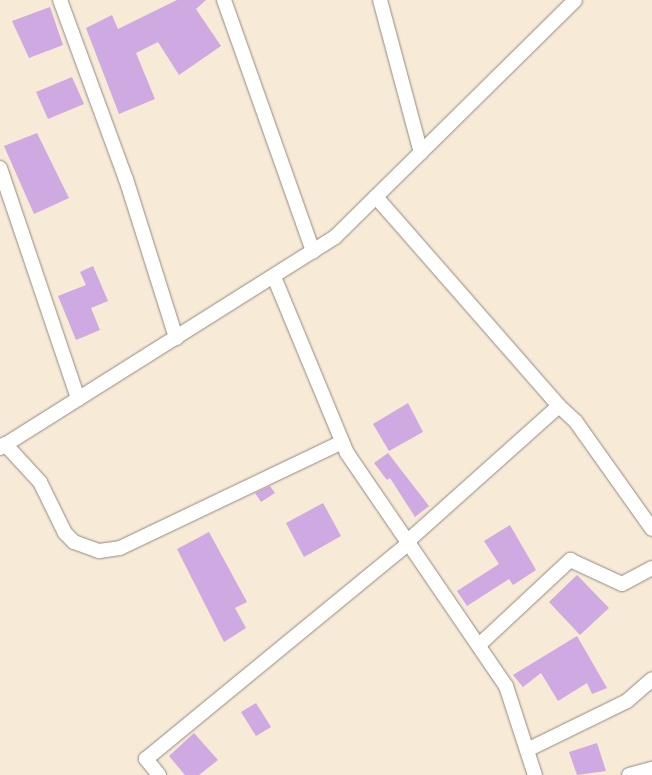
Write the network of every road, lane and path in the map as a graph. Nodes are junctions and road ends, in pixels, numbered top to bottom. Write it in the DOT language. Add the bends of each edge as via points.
graph roads {
  1 [pos="60,0"];
  2 [pos="224,0"];
  3 [pos="380,0"];
  4 [pos="573,1"];
  5 [pos="421,153"];
  6 [pos="0,168"];
  7 [pos="376,197"];
  8 [pos="313,252"];
  9 [pos="274,277"];
  10 [pos="176,338"];
  11 [pos="78,400"];
  12 [pos="559,406"];
  13 [pos="342,442"];
  14 [pos="3,446"];
  15 [pos="652,529"];
  16 [pos="410,541"];
  17 [pos="652,568"];
  18 [pos="479,645"];
  19 [pos="652,679"];
  20 [pos="527,750"];
  21 [pos="652,769"];
  22 [pos="159,775"];
  23 [pos="536,775"];
  24 [pos="629,775"];
  1 -- 10 [label="street" via="126,179"];
  2 -- 8 [label="street"];
  3 -- 5 [label="street"];
  4 -- 5 [label="street"];
  5 -- 7 [label="street"];
  6 -- 11 [label="street"];
  7 -- 8 [label="street"];
  7 -- 12 [label="street"];
  8 -- 9 [label="street"];
  9 -- 10 [label="street"];
  9 -- 13 [label="street"];
  10 -- 11 [label="street"];
  11 -- 14 [label="street"];
  12 -- 15 [label="street" via="576,422"];
  12 -- 16 [label="street"];
  13 -- 14 [label="street" via="120,548 99,551 74,542 65,533 40,482"];
  13 -- 16 [label="street"];
  16 -- 18 [label="street"];
  16 -- 22 [label="street" via="146,759"];
  17 -- 18 [label="street" via="622,584 570,560"];
  18 -- 20 [label="street" via="506,686"];
  19 -- 20 [label="street" via="628,701"];
  20 -- 23 [label="street"];
  21 -- 24 [label="street"];
}
